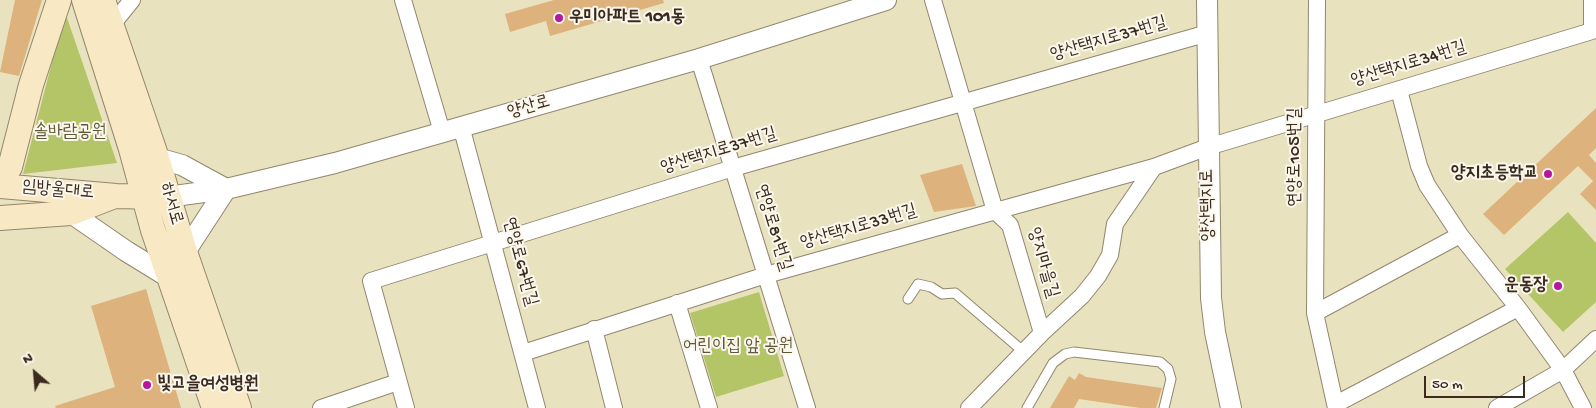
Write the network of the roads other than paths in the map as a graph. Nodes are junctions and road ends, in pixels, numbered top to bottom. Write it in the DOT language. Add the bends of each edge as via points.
graph roads {
  1 [pos="60,0"];
  2 [pos="84,0"];
  3 [pos="104,0"];
  4 [pos="132,0"];
  5 [pos="404,0"];
  6 [pos="886,0"];
  7 [pos="933,0"];
  8 [pos="1207,0"];
  9 [pos="1318,0"];
  10 [pos="1592,0"];
  11 [pos="111,26"];
  12 [pos="1208,33"];
  13 [pos="699,60"];
  14 [pos="1399,90"];
  15 [pos="963,103"];
  16 [pos="1315,114"];
  17 [pos="452,129"];
  18 [pos="1208,147"];
  19 [pos="157,158"];
  20 [pos="1154,167"];
  21 [pos="733,168"];
  22 [pos="0,185"];
  23 [pos="226,190"];
  24 [pos="116,196"];
  25 [pos="156,197"];
  26 [pos="995,210"];
  27 [pos="71,213"];
  28 [pos="0,218"];
  29 [pos="1460,235"];
  30 [pos="493,243"];
  31 [pos="184,252"];
  32 [pos="766,275"];
  33 [pos="170,278"];
  34 [pos="908,299"];
  35 [pos="677,303"];
  36 [pos="1518,308"];
  37 [pos="1315,313"];
  38 [pos="594,330"];
  39 [pos="1042,333"];
  40 [pos="1596,339"];
  41 [pos="1024,352"];
  42 [pos="523,353"];
  43 [pos="1563,370"];
  44 [pos="398,382"];
  45 [pos="1336,406"];
  46 [pos="214,408"];
  47 [pos="240,408"];
  48 [pos="321,408"];
  49 [pos="406,408"];
  50 [pos="538,408"];
  51 [pos="614,408"];
  52 [pos="709,408"];
  53 [pos="807,408"];
  54 [pos="970,408"];
  55 [pos="1027,408"];
  56 [pos="1164,408"];
  57 [pos="1231,408"];
  58 [pos="1497,408"];
  59 [pos="1583,408"];
  1 -- 22 [label="main road" via="31,85 10,167"];
  2 -- 25 [label="main road, 하서로"];
  3 -- 11 [label="main road, 하서로"];
  4 -- 11 [label="street"];
  5 -- 17 [label="street, 연양로67번길"];
  6 -- 13 [label="street, 양산로"];
  7 -- 15 [label="street"];
  8 -- 12 [label="street, 양산택지로"];
  9 -- 16 [label="street, 연양로105번길"];
  10 -- 14 [label="street, 양산택지로34번길" via="1592,31"];
  11 -- 19 [label="main road, 하서로"];
  12 -- 15 [label="street, 양산택지로37번길"];
  12 -- 18 [label="street, 양산택지로"];
  13 -- 17 [label="street, 양산로"];
  13 -- 21 [label="street, 연양로81번길"];
  14 -- 16 [label="street, 양산택지로34번길"];
  14 -- 29 [label="street" via="1427,186"];
  15 -- 21 [label="street, 양산택지로37번길"];
  15 -- 26 [label="street"];
  16 -- 18 [label="street, 양산택지로34번길"];
  16 -- 37 [label="street, 연양로105번길"];
  17 -- 23 [label="street, 양산로"];
  17 -- 30 [label="street, 연양로67번길"];
  18 -- 20 [label="street, 양산택지로33번길"];
  18 -- 57 [label="street, 양산택지로" via="1211,298 1214,332"];
  19 -- 23 [label="street" via="182,165"];
  19 -- 25 [label="main road, 하서로"];
  20 -- 26 [label="street, 양산택지로33번길"];
  20 -- 39 [label="street, 양지마을길" via="1115,224 1110,255 1098,276 1082,296"];
  21 -- 30 [label="street, 양산택지로37번길"];
  21 -- 32 [label="street, 연양로81번길"];
  22 -- 24 [label="main road, 임방울대로"];
  23 -- 25 [label="street, 양산로"];
  23 -- 31 [label="street"];
  24 -- 25 [label="main road, 임방울대로"];
  24 -- 27 [label="main road, 임방울대로"];
  25 -- 31 [label="main road, 하서로"];
  25 -- 33 [label="main road, 하서로" via="153,230"];
  26 -- 32 [label="street, 양산택지로33번길"];
  26 -- 39 [label="street, 양지마을길" via="1010,225"];
  27 -- 28 [label="main road, 임방울대로"];
  27 -- 33 [label="street"];
  29 -- 36 [label="street"];
  29 -- 37 [label="street"];
  30 -- 42 [label="street, 연양로67번길"];
  30 -- 44 [label="street, 양산택지로37번길" via="371,281"];
  31 -- 47 [label="main road, 하서로"];
  32 -- 35 [label="street, 양산택지로33번길"];
  32 -- 53 [label="street, 연양로81번길"];
  33 -- 46 [label="main road, 하서로"];
  34 -- 41 [label="lane" via="918,284 942,294 955,293"];
  35 -- 38 [label="street, 양산택지로33번길"];
  35 -- 52 [label="street"];
  36 -- 43 [label="street"];
  36 -- 45 [label="street, 연양로105번길"];
  37 -- 45 [label="street, 연양로105번길"];
  38 -- 42 [label="street, 양산택지로33번길"];
  38 -- 51 [label="street"];
  39 -- 41 [label="street, 양지마을길"];
  40 -- 43 [label="street"];
  41 -- 54 [label="street, 양지마을길"];
  42 -- 50 [label="street, 연양로67번길"];
  43 -- 58 [label="street"];
  43 -- 59 [label="street"];
  44 -- 48 [label="street"];
  44 -- 49 [label="street, 양산택지로37번길"];
  55 -- 56 [label="lane" via="1053,363 1074,352 1160,362 1171,379"];
}
